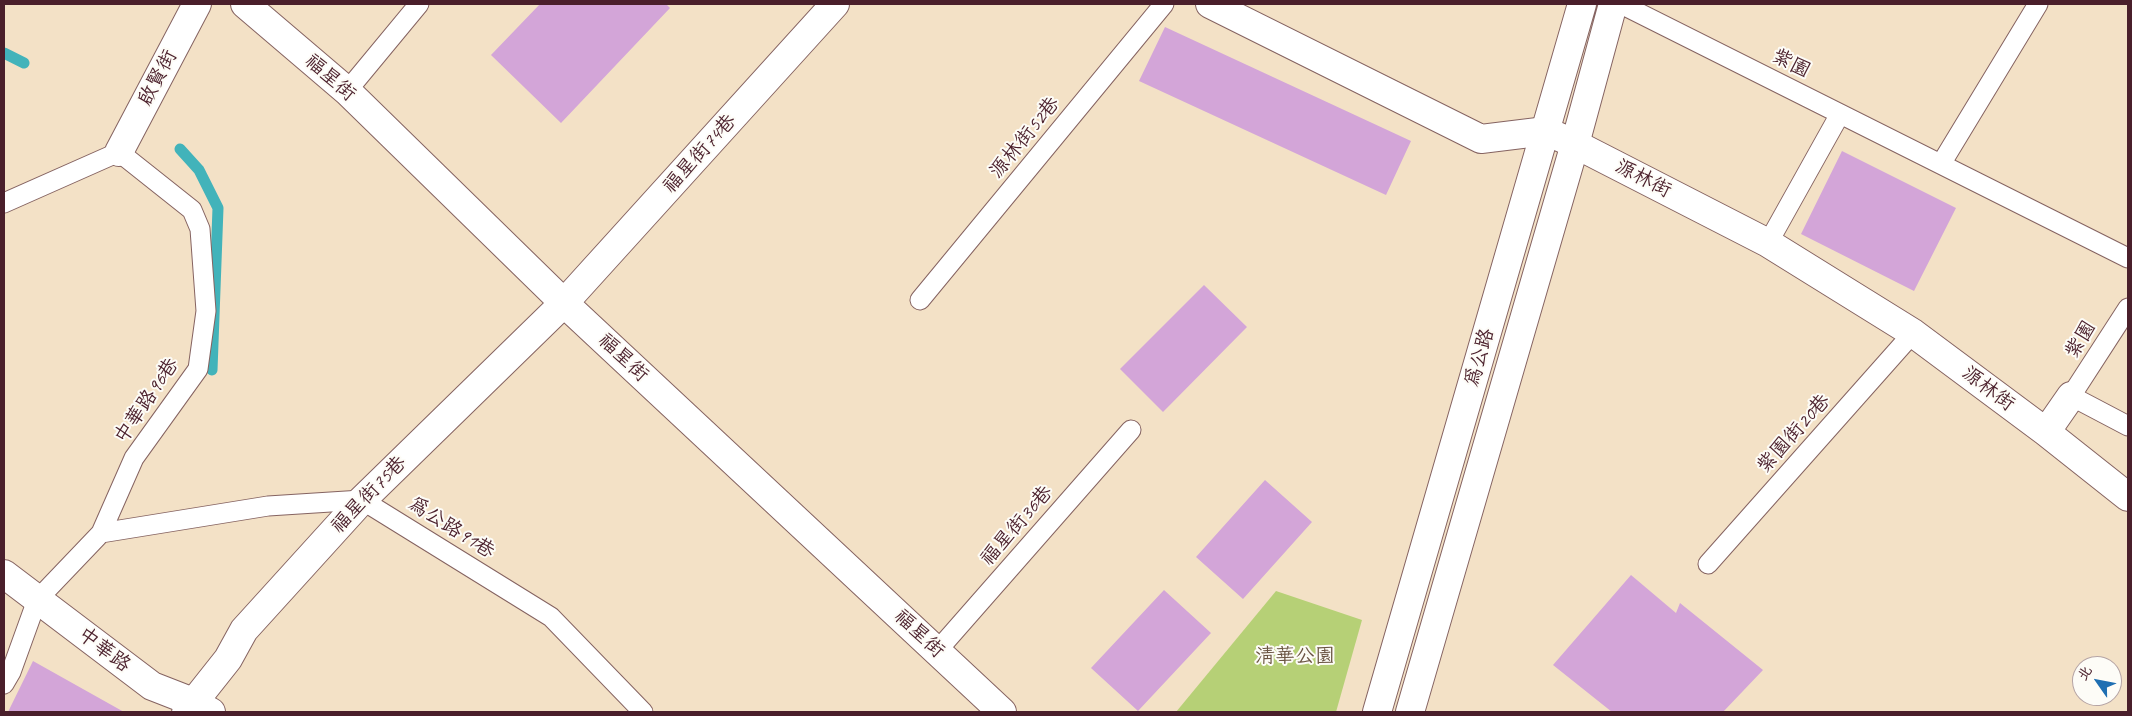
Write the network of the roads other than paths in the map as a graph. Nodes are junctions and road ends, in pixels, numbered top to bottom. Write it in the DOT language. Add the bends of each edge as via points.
graph roads {
  1 [pos="197,4"];
  2 [pos="244,4"];
  3 [pos="419,4"];
  4 [pos="835,4"];
  5 [pos="1164,4"];
  6 [pos="1210,4"];
  7 [pos="1582,4"];
  8 [pos="1613,4"];
  9 [pos="1621,4"];
  10 [pos="2038,4"];
  11 [pos="347,92"];
  12 [pos="1840,114"];
  13 [pos="1546,131"];
  14 [pos="1575,144"];
  15 [pos="119,152"];
  16 [pos="1941,164"];
  17 [pos="4,203"];
  18 [pos="1768,243"];
  19 [pos="2128,258"];
  20 [pos="920,300"];
  21 [pos="564,303"];
  22 [pos="2128,308"];
  23 [pos="1914,333"];
  24 [pos="2071,396"];
  25 [pos="2128,426"];
  26 [pos="1131,430"];
  27 [pos="2046,432"];
  28 [pos="2128,497"];
  29 [pos="362,500"];
  30 [pos="102,533"];
  31 [pos="1708,564"];
  32 [pos="4,574"];
  33 [pos="37,600"];
  34 [pos="937,651"];
  35 [pos="6,675"];
  36 [pos="197,709"];
  37 [pos="643,712"];
  38 [pos="1002,712"];
  39 [pos="1377,712"];
  40 [pos="1410,712"];
  1 -- 15 [label="street, 啟賢街"];
  2 -- 11 [label="street, 福星街"];
  3 -- 11 [label="lane"];
  4 -- 21 [label="street, 福星街74巷"];
  5 -- 20 [label="lane, 源林街52巷"];
  6 -- 13 [label="street" via="1481,139"];
  7 -- 13 [label="street, 為公路"];
  8 -- 14 [label="street, 為公路"];
  9 -- 12 [label="lane, 紫園"];
  10 -- 16 [label="lane"];
  11 -- 21 [label="street, 福星街"];
  12 -- 16 [label="lane, 紫園"];
  12 -- 18 [label="lane"];
  13 -- 14 [label="street, 源林街"];
  13 -- 39 [label="street, 為公路"];
  14 -- 18 [label="street, 源林街"];
  14 -- 40 [label="street, 為公路"];
  15 -- 17 [label="lane"];
  15 -- 30 [label="lane, 中華路96巷" via="192,210 200,229 206,311 198,369 134,458"];
  16 -- 19 [label="lane, 紫園"];
  18 -- 23 [label="street, 源林街"];
  21 -- 29 [label="street, 福星街75巷"];
  21 -- 34 [label="street, 福星街"];
  22 -- 24 [label="lane, 紫園"];
  23 -- 27 [label="street, 源林街"];
  23 -- 31 [label="lane, 紫園街20巷"];
  24 -- 25 [label="lane"];
  24 -- 27 [label="street"];
  26 -- 34 [label="lane, 福星街36巷"];
  27 -- 28 [label="street, 源林街"];
  29 -- 30 [label="lane" via="268,506"];
  29 -- 36 [label="street, 福星街75巷" via="244,630"];
  29 -- 37 [label="lane, 為公路91巷" via="551,617"];
  30 -- 33 [label="lane"];
  32 -- 33 [label="street, 中華路"];
  33 -- 35 [label="lane"];
  33 -- 36 [label="street, 中華路" via="152,686"];
  34 -- 38 [label="street, 福星街"];
}
